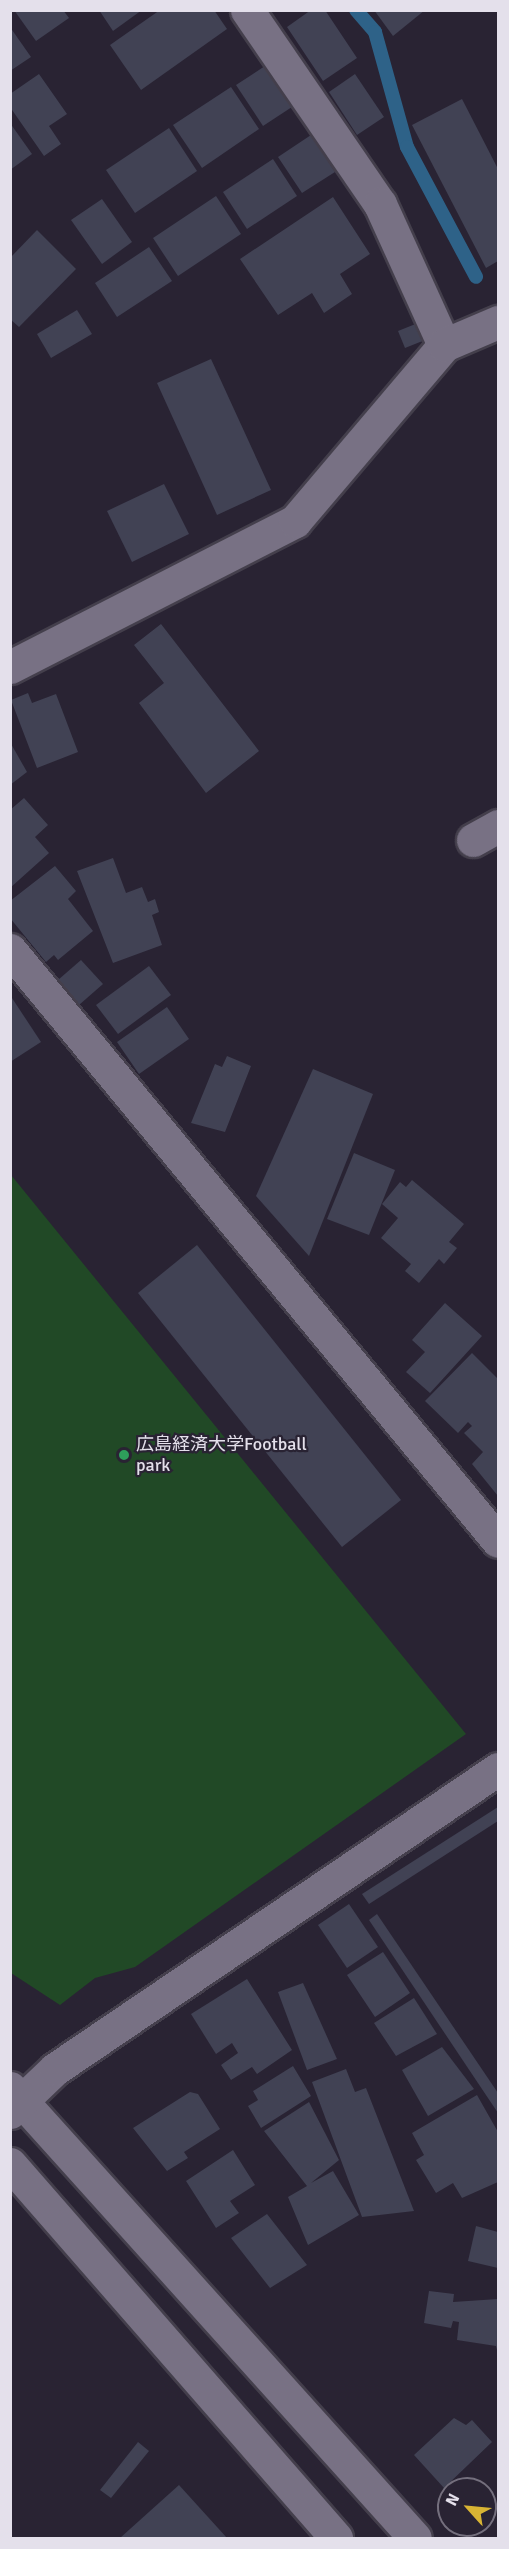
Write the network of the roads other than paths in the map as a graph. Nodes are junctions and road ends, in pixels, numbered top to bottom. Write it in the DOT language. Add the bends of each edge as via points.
graph roads {
  1 [pos="247,10"];
  2 [pos="498,322"];
  3 [pos="444,345"];
  4 [pos="10,667"];
  5 [pos="10,950"];
  6 [pos="498,1541"];
  7 [pos="498,1769"];
  8 [pos="14,2100"];
  9 [pos="10,2164"];
  10 [pos="336,2538"];
  11 [pos="415,2538"];
  1 -- 3 [label="street" via="380,204"];
  2 -- 3 [label="street"];
  3 -- 4 [label="street" via="295,521"];
  5 -- 6 [label="street"];
  7 -- 8 [label="street"];
  8 -- 11 [label="street"];
  9 -- 10 [label="street"];
}
